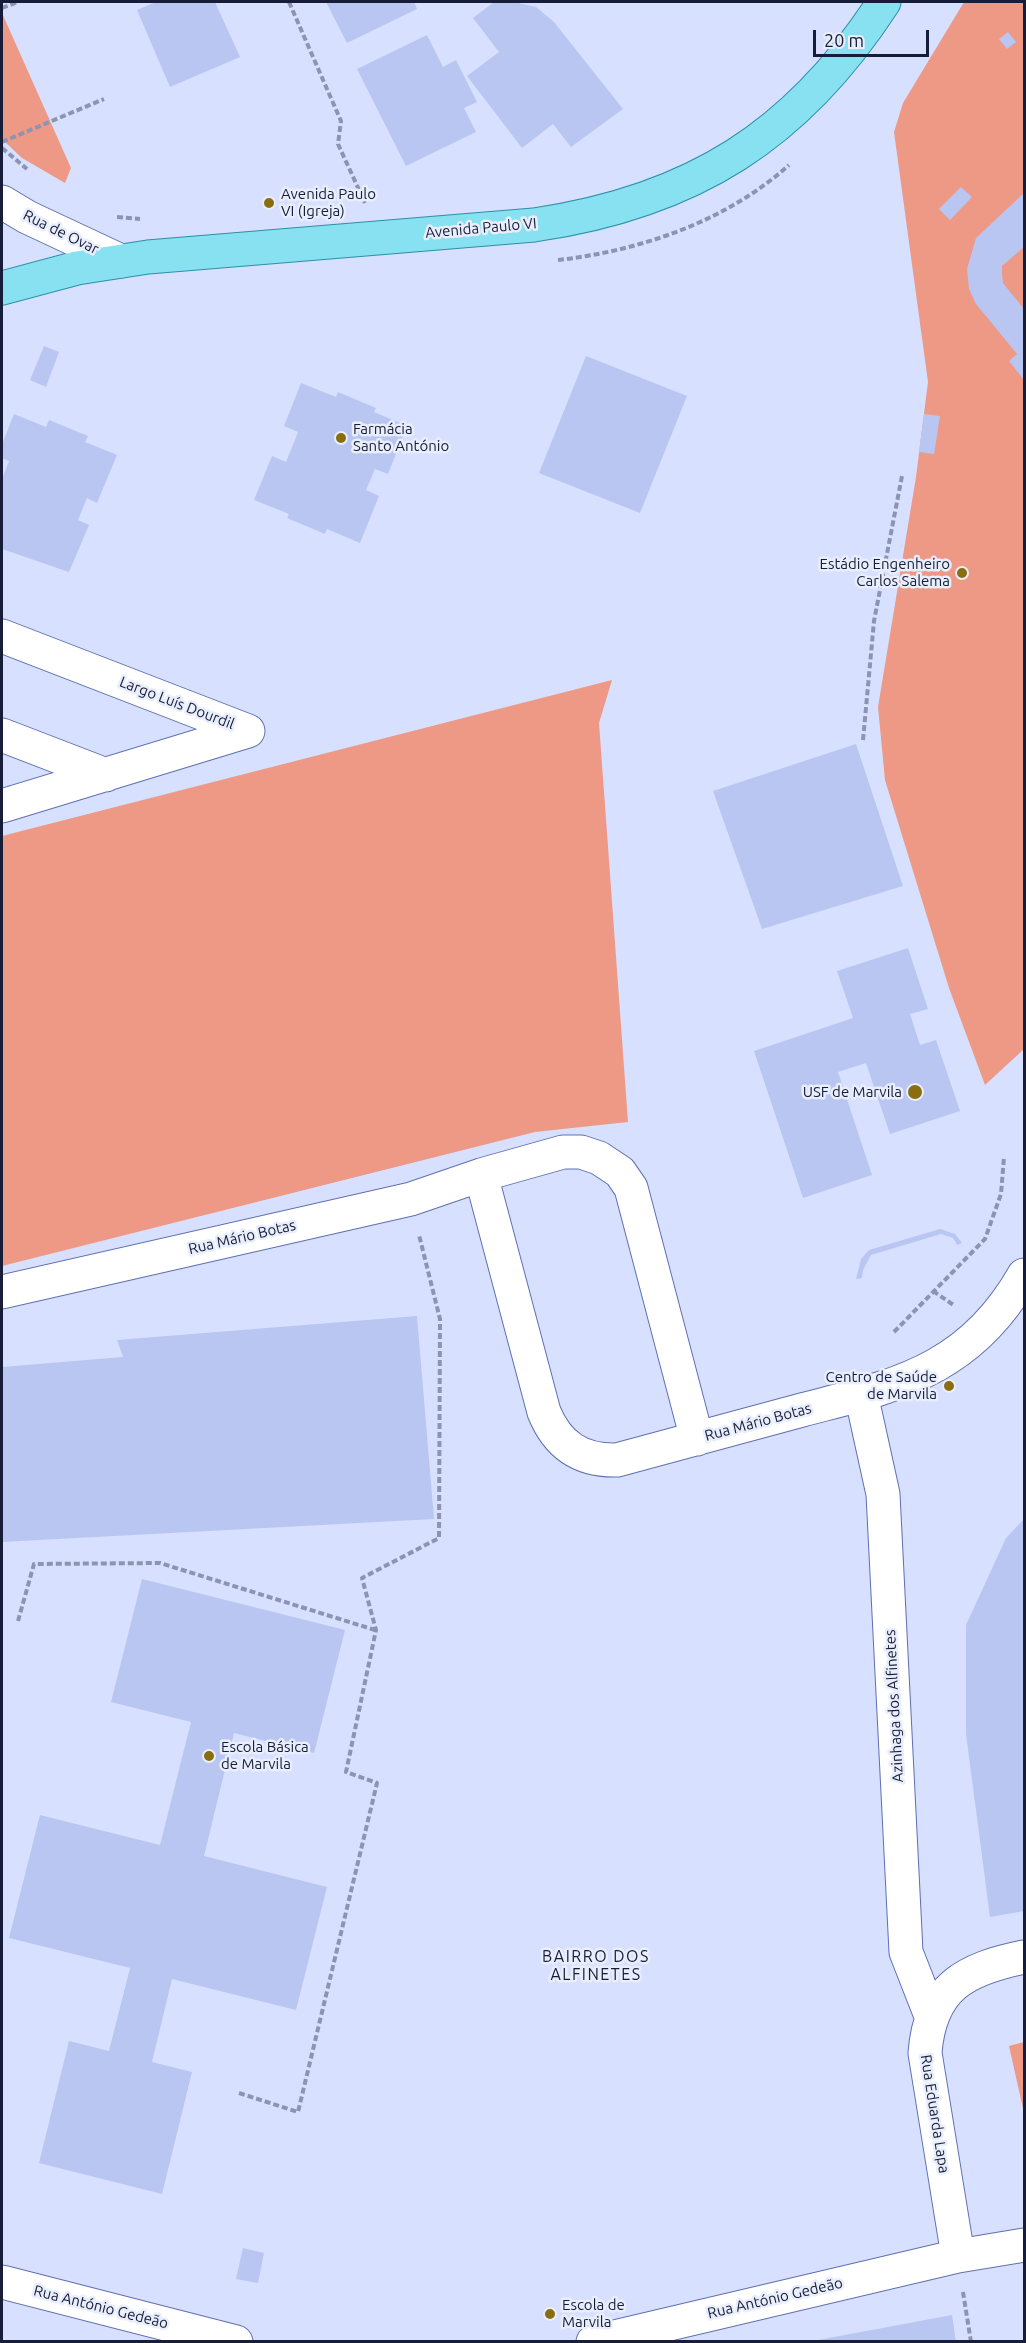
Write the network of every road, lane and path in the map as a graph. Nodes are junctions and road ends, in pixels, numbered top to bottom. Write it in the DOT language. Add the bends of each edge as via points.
graph roads {
  1 [pos="18,2"];
  2 [pos="289,2"];
  3 [pos="884,2"];
  4 [pos="2,9"];
  5 [pos="104,99"];
  6 [pos="2,142"];
  7 [pos="2,148"];
  8 [pos="27,169"];
  9 [pos="2,202"];
  10 [pos="114,217"];
  11 [pos="144,220"];
  12 [pos="379,237"];
  13 [pos="121,261"];
  14 [pos="2,288"];
  15 [pos="902,476"];
  16 [pos="2,636"];
  17 [pos="2,735"];
  18 [pos="863,740"];
  19 [pos="106,775"];
  20 [pos="2,806"];
  21 [pos="1004,1157"];
  22 [pos="481,1175"];
  23 [pos="411,1199"];
  24 [pos="1024,1275"];
  25 [pos="2,1292"];
  26 [pos="894,1332"];
  27 [pos="861,1394"];
  28 [pos="697,1438"];
  29 [pos="18,1621"];
  30 [pos="376,1630"];
  31 [pos="1024,1957"];
  32 [pos="931,2016"];
  33 [pos="239,2093"];
  34 [pos="1024,2246"];
  35 [pos="958,2256"];
  36 [pos="2,2282"];
  37 [pos="236,2342"];
  38 [pos="594,2342"];
  39 [pos="971,2342"];
  1 -- 4 [label="path"];
  2 -- 12 [label="path" via="341,121 338,144"];
  3 -- 12 [label="main road, Avenida Paulo VI" via="840,65 789,117 752,145 691,180 633,204 565,220"];
  5 -- 6 [label="path"];
  7 -- 8 [label="path"];
  9 -- 13 [label="street, Rua de Ovar"];
  10 -- 11 [label="path"];
  12 -- 13 [label="main road, Avenida Paulo VI"];
  13 -- 14 [label="main road, Avenida Paulo VI"];
  15 -- 18 [label="path" via="874,621"];
  16 -- 19 [label="street, Largo Luís Dourdil" via="248,731"];
  17 -- 19 [label="street"];
  19 -- 20 [label="street, Largo Luís Dourdil"];
  21 -- 26 [label="path" via="1001,1194 985,1239"];
  22 -- 23 [label="street, Rua Mário Botas"];
  22 -- 28 [label="street, Rua Mário Botas" via="544,1412 557,1436 575,1452 599,1461 617,1460"];
  22 -- 28 [label="street, Rua Mário Botas" via="562,1152 581,1152 599,1158 620,1172 631,1188"];
  23 -- 25 [label="street, Rua Mário Botas"];
  23 -- 30 [label="path" via="440,1319 439,1538 362,1578"];
  24 -- 27 [label="street, Rua Mário Botas" via="1007,1304 957,1351 911,1377"];
  27 -- 28 [label="street, Rua Mário Botas"];
  27 -- 32 [label="street, Azinhaga dos Alfinetes" via="884,1494 906,1952"];
  29 -- 30 [label="path" via="34,1564 160,1563"];
  30 -- 33 [label="path" via="346,1772 377,1784 298,2112"];
  31 -- 32 [label="street, Rua Eduarda Lapa" via="968,1973 952,1985"];
  32 -- 35 [label="street, Rua Eduarda Lapa" via="925,2053"];
  34 -- 35 [label="street, Rua António Gedeão"];
  35 -- 38 [label="street, Rua António Gedeão"];
  35 -- 39 [label="path"];
  36 -- 37 [label="street, Rua António Gedeão"];
}
